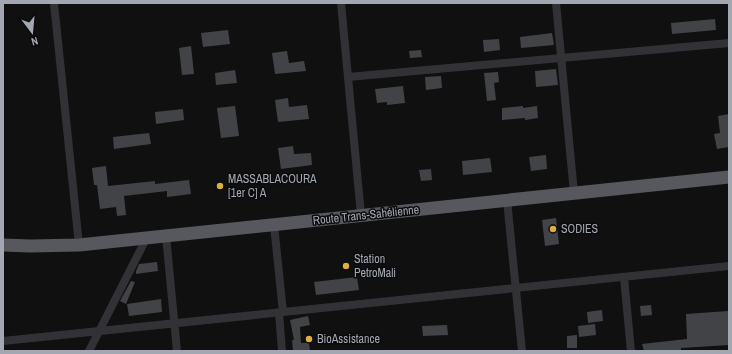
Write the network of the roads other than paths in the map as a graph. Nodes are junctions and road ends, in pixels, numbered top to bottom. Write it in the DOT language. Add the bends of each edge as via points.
graph roads {
  1 [pos="54,3"];
  2 [pos="341,3"];
  3 [pos="556,3"];
  4 [pos="729,43"];
  5 [pos="561,58"];
  6 [pos="348,76"];
  7 [pos="729,177"];
  8 [pos="574,193"];
  9 [pos="507,200"];
  10 [pos="361,215"];
  11 [pos="274,224"];
  12 [pos="166,236"];
  13 [pos="147,237"];
  14 [pos="3,245"];
  15 [pos="80,245"];
  16 [pos="729,266"];
  17 [pos="624,277"];
  18 [pos="516,288"];
  19 [pos="281,312"];
  20 [pos="174,324"];
  21 [pos="100,330"];
  22 [pos="3,341"];
  23 [pos="89,351"];
  24 [pos="177,351"];
  25 [pos="282,351"];
  26 [pos="522,351"];
  27 [pos="631,351"];
  1 -- 15 [label="street"];
  2 -- 6 [label="street"];
  3 -- 5 [label="street"];
  4 -- 5 [label="street"];
  5 -- 6 [label="street"];
  5 -- 8 [label="street"];
  6 -- 10 [label="street"];
  7 -- 8 [label="highway, Route Trans-Sahélienne"];
  8 -- 9 [label="highway, Route Trans-Sahélienne"];
  9 -- 10 [label="highway, Route Trans-Sahélienne"];
  9 -- 18 [label="street"];
  10 -- 11 [label="highway, Route Trans-Sahélienne"];
  11 -- 12 [label="highway, Route Trans-Sahélienne"];
  11 -- 19 [label="street"];
  12 -- 13 [label="highway, Route Trans-Sahélienne"];
  12 -- 20 [label="street"];
  13 -- 15 [label="highway, Route Trans-Sahélienne"];
  13 -- 21 [label="street"];
  14 -- 15 [label="highway, Route Trans-Sahélienne"];
  16 -- 17 [label="street"];
  17 -- 18 [label="street"];
  17 -- 27 [label="street"];
  18 -- 19 [label="street"];
  18 -- 26 [label="street"];
  19 -- 20 [label="street"];
  19 -- 25 [label="street"];
  20 -- 21 [label="street"];
  20 -- 24 [label="street"];
  21 -- 22 [label="street"];
  21 -- 23 [label="street"];
}
